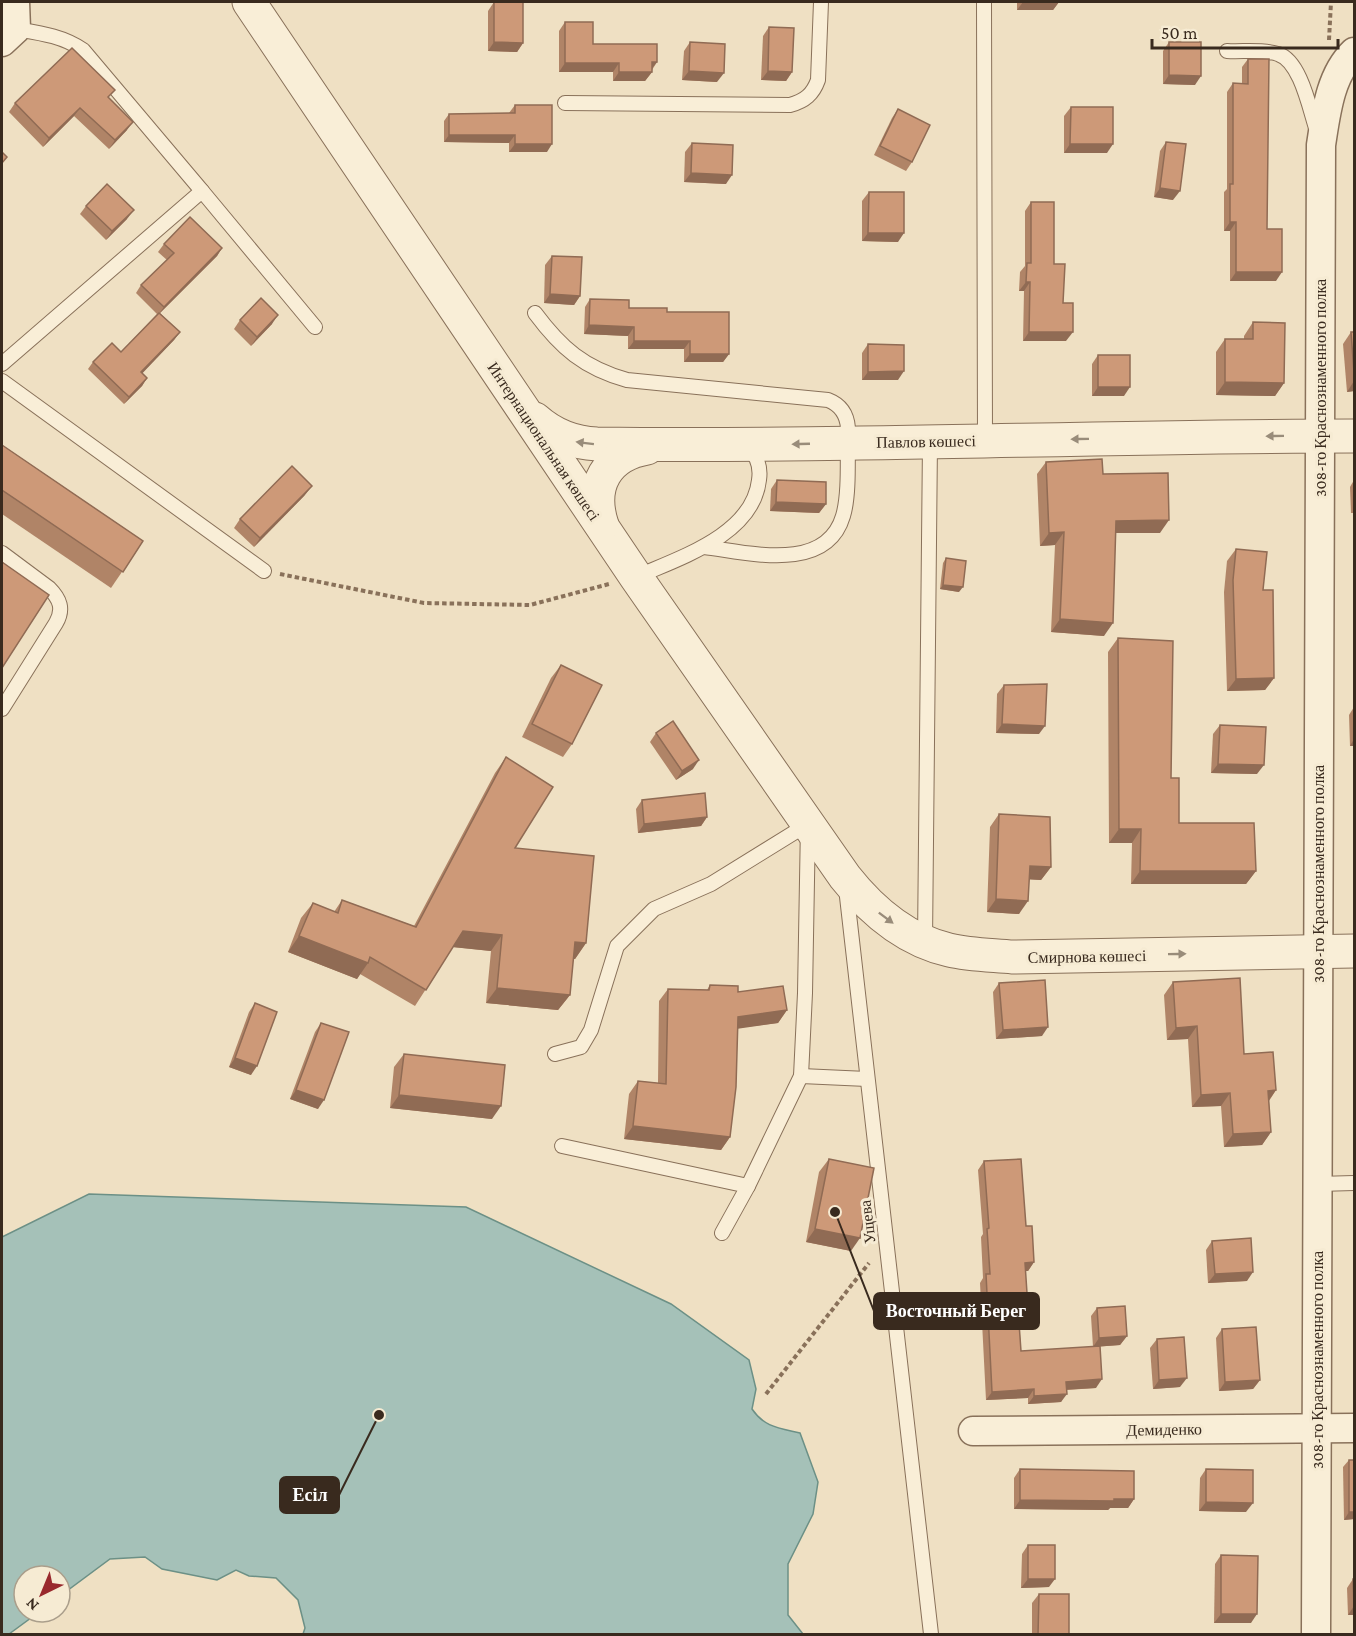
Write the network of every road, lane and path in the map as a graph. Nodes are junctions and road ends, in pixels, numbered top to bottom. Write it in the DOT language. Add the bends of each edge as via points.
graph roads {
  1 [pos="249,2"];
  2 [pos="821,2"];
  3 [pos="984,2"];
  4 [pos="11,24"];
  5 [pos="1227,51"];
  6 [pos="1354,52"];
  7 [pos="565,103"];
  8 [pos="1321,145"];
  9 [pos="202,191"];
  10 [pos="535,313"];
  11 [pos="315,327"];
  12 [pos="2,364"];
  13 [pos="2,381"];
  14 [pos="513,396"];
  15 [pos="1320,436"];
  16 [pos="1354,436"];
  17 [pos="985,440"];
  18 [pos="848,442"];
  19 [pos="930,442"];
  20 [pos="660,445"];
  21 [pos="746,446"];
  22 [pos="602,525"];
  23 [pos="704,547"];
  24 [pos="2,553"];
  25 [pos="264,571"];
  26 [pos="636,577"];
  27 [pos="2,710"];
  28 [pos="808,824"];
  29 [pos="845,877"];
  30 [pos="926,942"];
  31 [pos="1354,951"];
  32 [pos="1318,952"];
  33 [pos="555,1054"];
  34 [pos="801,1076"];
  35 [pos="867,1079"];
  36 [pos="562,1146"];
  37 [pos="1318,1184"];
  38 [pos="1354,1184"];
  39 [pos="748,1186"];
  40 [pos="722,1233"];
  41 [pos="886,1241"];
  42 [pos="766,1394"];
  43 [pos="1316,1428"];
  44 [pos="1354,1428"];
  45 [pos="973,1431"];
  46 [pos="931,1635"];
  47 [pos="1316,1635"];
  1 -- 14 [label="street, Интернациональная көшесі"];
  2 -- 7 [label="lane" via="818,80 808,97 800,102"];
  3 -- 17 [label="lane"];
  4 -- 9 [label="lane" via="59,37 83,50"];
  5 -- 8 [label="lane" via="1276,53 1287,58 1300,81"];
  6 -- 8 [label="street, 308-го Краснознаменного полка" via="1334,83"];
  8 -- 15 [label="street, 308-го Краснознаменного полка"];
  9 -- 11 [label="lane"];
  9 -- 12 [label="lane"];
  10 -- 18 [label="lane" via="575,356 601,372 627,380 833,402 842,409 847,422"];
  13 -- 25 [label="lane"];
  20 -- 14 [label="street, Павлов көшесі, one-way" via="583,444 569,440 537,420"];
  14 -- 22 [label="street, Интернациональная көшесі"];
  15 -- 16 [label="street, Павлов көшесі"];
  15 -- 17 [label="street, Павлов көшесі, one-way"];
  15 -- 32 [label="street, 308-го Краснознаменного полка"];
  17 -- 19 [label="street, Павлов көшесі"];
  18 -- 19 [label="street, Павлов көшесі"];
  18 -- 21 [label="street, Павлов көшесі, one-way"];
  18 -- 23 [label="lane" via="846,505 839,527 828,541 784,556"];
  19 -- 30 [label="lane"];
  20 -- 21 [label="street, Павлов көшесі"];
  20 -- 22 [label="street" via="625,454 608,469 598,489"];
  21 -- 23 [label="lane" via="759,466 756,495 728,531"];
  22 -- 26 [label="street, Интернациональная көшесі"];
  23 -- 26 [label="lane"];
  24 -- 27 [label="lane" via="49,588 61,608 56,623"];
  25 -- 26 [label="path" via="424,603 530,605"];
  26 -- 28 [label="street, Интернациональная көшесі"];
  28 -- 29 [label="street, Интернациональная көшесі"];
  28 -- 33 [label="lane" via="711,884 654,909 617,946 591,1030 581,1047"];
  28 -- 34 [label="lane"];
  29 -- 30 [label="street, Смирнова көшесі, one-way" via="884,918"];
  29 -- 35 [label="lane, Ущева"];
  30 -- 32 [label="street, Смирнова көшесі, one-way" via="969,954 1013,957"];
  31 -- 32 [label="street, Смирнова көшесі"];
  32 -- 37 [label="street, 308-го Краснознаменного полка"];
  34 -- 35 [label="lane"];
  34 -- 39 [label="lane"];
  35 -- 41 [label="lane, Ущева"];
  36 -- 39 [label="lane"];
  37 -- 38 [label="lane"];
  37 -- 43 [label="street, 308-го Краснознаменного полка"];
  39 -- 40 [label="lane"];
  41 -- 42 [label="path"];
  41 -- 46 [label="lane, Ущева"];
  43 -- 44 [label="street, Демиденко"];
  43 -- 45 [label="street, Демиденко"];
  43 -- 47 [label="street, 308-го Краснознаменного полка"];
}
